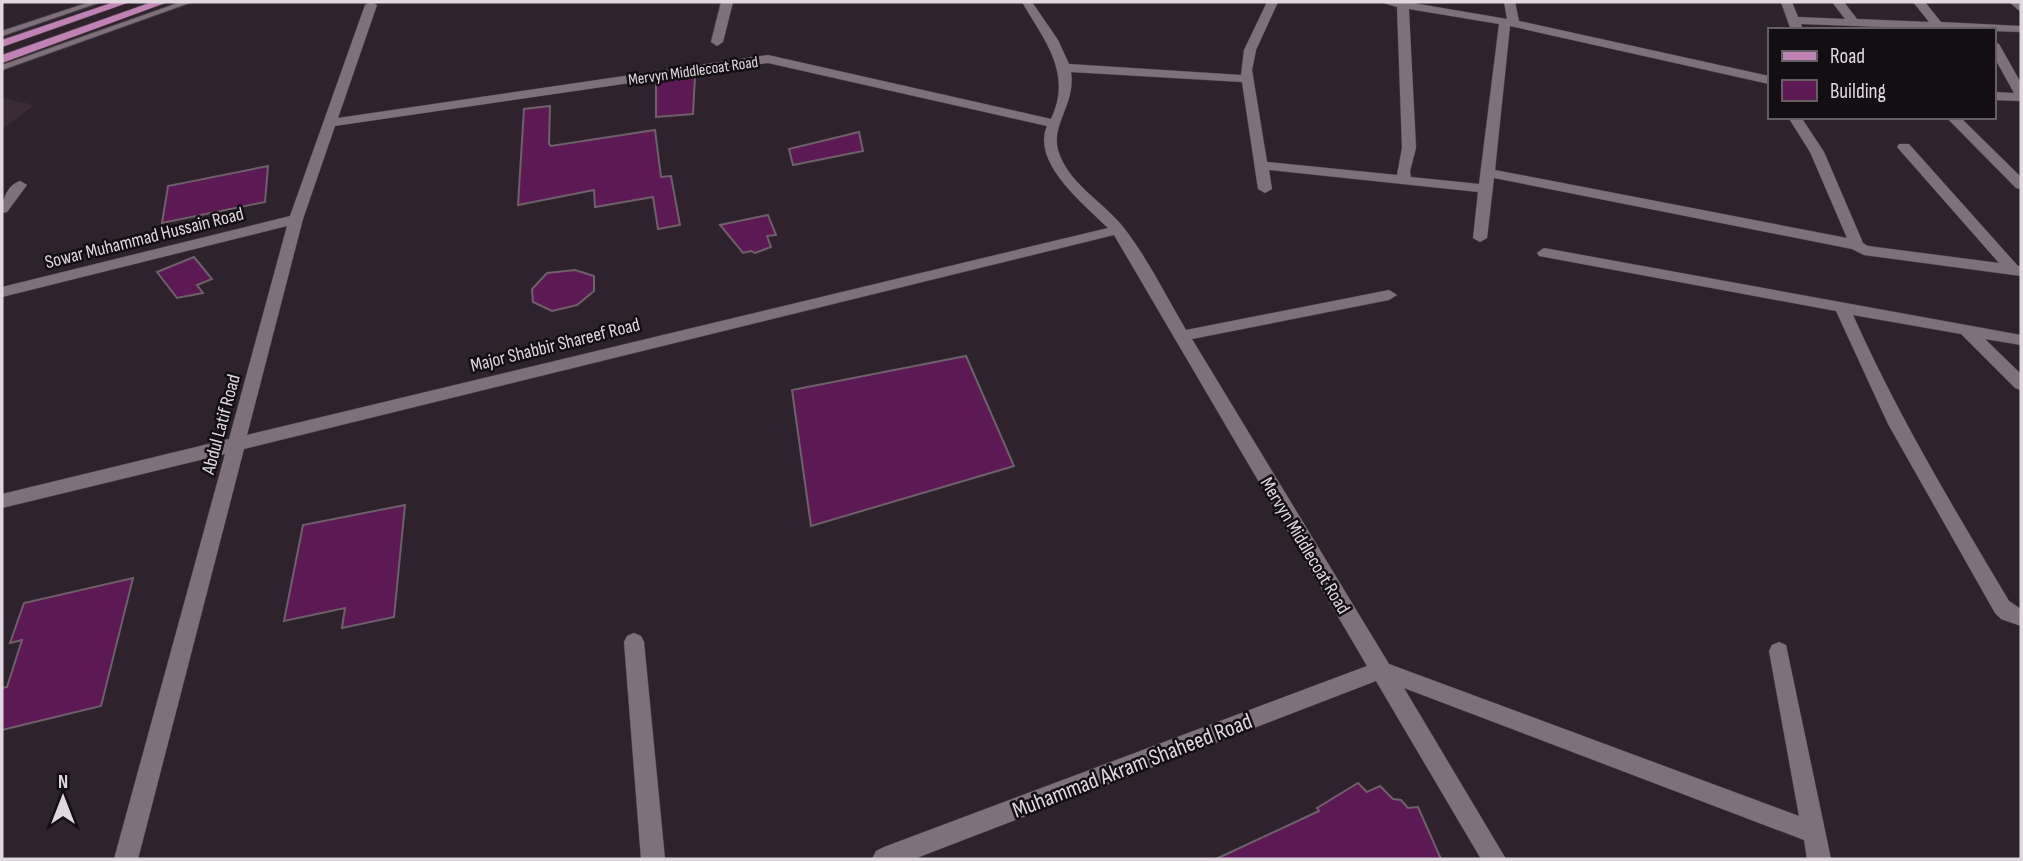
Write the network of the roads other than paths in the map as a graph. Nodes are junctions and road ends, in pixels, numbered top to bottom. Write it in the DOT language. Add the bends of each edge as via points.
graph roads {
  1 [pos="97,2"];
  2 [pos="124,2"];
  3 [pos="162,2"];
  4 [pos="188,2"];
  5 [pos="727,2"];
  6 [pos="1027,2"];
  7 [pos="1273,2"];
  8 [pos="1387,2"];
  9 [pos="1510,2"];
  10 [pos="1787,2"];
  11 [pos="1838,2"];
  12 [pos="1919,2"];
  13 [pos="2014,2"];
  14 [pos="371,5"];
  15 [pos="1404,5"];
  16 [pos="2021,9"];
  17 [pos="1510,22"];
  18 [pos="1853,22"];
  19 [pos="1796,25"];
  20 [pos="1938,26"];
  21 [pos="1969,28"];
  22 [pos="1995,29"];
  23 [pos="2021,29"];
  24 [pos="2,34"];
  25 [pos="717,42"];
  26 [pos="2,44"];
  27 [pos="1995,51"];
  28 [pos="2,59"];
  29 [pos="2,68"];
  30 [pos="1067,68"];
  31 [pos="1246,79"];
  32 [pos="1768,80"];
  33 [pos="1995,96"];
  34 [pos="2019,98"];
  35 [pos="1795,119"];
  36 [pos="1954,119"];
  37 [pos="329,122"];
  38 [pos="1052,123"];
  39 [pos="1904,147"];
  40 [pos="1261,165"];
  41 [pos="1487,173"];
  42 [pos="1405,181"];
  43 [pos="20,185"];
  44 [pos="2021,185"];
  45 [pos="1265,189"];
  46 [pos="1485,189"];
  47 [pos="2,209"];
  48 [pos="296,219"];
  49 [pos="1118,230"];
  50 [pos="1480,238"];
  51 [pos="1857,244"];
  52 [pos="1544,253"];
  53 [pos="2017,270"];
  54 [pos="2,292"];
  55 [pos="1390,295"];
  56 [pos="1843,310"];
  57 [pos="1967,331"];
  58 [pos="1181,336"];
  59 [pos="2021,340"];
  60 [pos="2021,384"];
  61 [pos="237,443"];
  62 [pos="2,501"];
  63 [pos="2021,618"];
  64 [pos="634,642"];
  65 [pos="1779,651"];
  66 [pos="1380,670"];
  67 [pos="1812,832"];
  68 [pos="126,859"];
  69 [pos="653,859"];
  70 [pos="884,859"];
  71 [pos="1493,859"];
  72 [pos="1819,859"];
  1 -- 24 [label="lane"];
  2 -- 26 [label="main road"];
  3 -- 28 [label="main road"];
  4 -- 29 [label="lane"];
  5 -- 25 [label="street"];
  6 -- 30 [label="street"];
  7 -- 31 [label="street" via="1250,50"];
  8 -- 15 [label="street"];
  9 -- 17 [label="street"];
  10 -- 19 [label="street"];
  11 -- 18 [label="street"];
  12 -- 20 [label="street"];
  13 -- 16 [label="street"];
  14 -- 37 [label="street, Abdul Latif Road"];
  15 -- 17 [label="street"];
  15 -- 42 [label="street" via="1409,148"];
  17 -- 32 [label="street"];
  17 -- 41 [label="street"];
  18 -- 19 [label="street"];
  18 -- 20 [label="street"];
  20 -- 21 [label="street"];
  22 -- 23 [label="street"];
  27 -- 34 [label="street"];
  30 -- 31 [label="street"];
  30 -- 38 [label="street" via="1061,112"];
  31 -- 40 [label="street"];
  33 -- 34 [label="street"];
  35 -- 51 [label="street" via="1817,152"];
  36 -- 44 [label="street"];
  37 -- 38 [label="street, Mervyn Middlecoat Road" via="768,59"];
  37 -- 48 [label="street, Abdul Latif Road"];
  38 -- 49 [label="street, Mervyn Middlecoat Road" via="1052,151 1062,170"];
  39 -- 53 [label="street"];
  40 -- 42 [label="street"];
  40 -- 45 [label="street"];
  41 -- 46 [label="street"];
  41 -- 51 [label="street"];
  42 -- 46 [label="street"];
  43 -- 47 [label="street"];
  46 -- 50 [label="street"];
  48 -- 54 [label="street, Sowar Muhammad Hussain Road"];
  48 -- 61 [label="street, Abdul Latif Road"];
  49 -- 58 [label="street, Mervyn Middlecoat Road"];
  49 -- 61 [label="street, Major Shabbir Shareef Road"];
  51 -- 53 [label="street" via="1874,253"];
  52 -- 56 [label="street"];
  55 -- 58 [label="street"];
  56 -- 57 [label="street"];
  56 -- 63 [label="street" via="1867,369 1906,442 2002,607"];
  57 -- 59 [label="street"];
  57 -- 60 [label="street"];
  58 -- 66 [label="street, Mervyn Middlecoat Road"];
  61 -- 62 [label="street, Major Shabbir Shareef Road"];
  61 -- 68 [label="street, Abdul Latif Road"];
  64 -- 69 [label="street"];
  65 -- 67 [label="street"];
  66 -- 67 [label="street"];
  66 -- 70 [label="street, Muhammad Akram Shaheed Road"];
  66 -- 71 [label="street, Mervyn Middlecoat Road"];
  67 -- 72 [label="street"];
}
